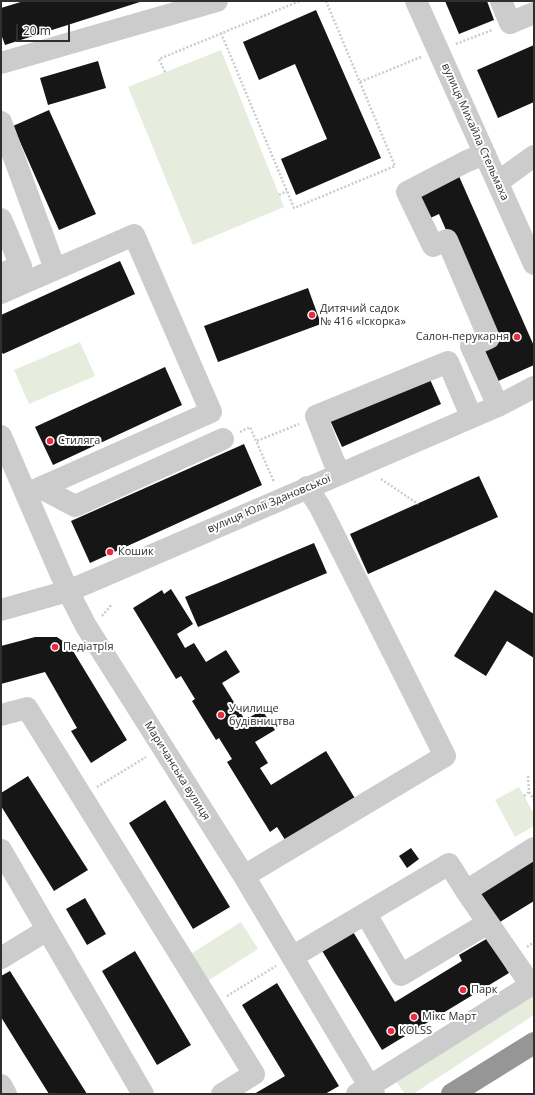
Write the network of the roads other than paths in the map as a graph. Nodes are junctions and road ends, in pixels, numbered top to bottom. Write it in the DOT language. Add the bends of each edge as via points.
graph roads {
  1 [pos="217,1"];
  2 [pos="416,1"];
  3 [pos="501,1"];
  4 [pos="534,13"];
  5 [pos="1,64"];
  6 [pos="1,122"];
  7 [pos="485,154"];
  8 [pos="534,156"];
  9 [pos="498,182"];
  10 [pos="1,219"];
  11 [pos="534,264"];
  12 [pos="55,269"];
  13 [pos="1,274"];
  14 [pos="1,293"];
  15 [pos="534,387"];
  16 [pos="498,406"];
  17 [pos="471,416"];
  18 [pos="1,436"];
  19 [pos="223,439"];
  20 [pos="341,473"];
  21 [pos="307,487"];
  22 [pos="34,491"];
  23 [pos="68,591"];
  24 [pos="1,610"];
  25 [pos="1,715"];
  26 [pos="534,848"];
  27 [pos="1,850"];
  28 [pos="244,876"];
  29 [pos="466,891"];
  30 [pos="366,914"];
  31 [pos="488,923"];
  32 [pos="47,930"];
  33 [pos="1,958"];
  34 [pos="286,960"];
  35 [pos="533,984"];
  36 [pos="534,1043"];
  37 [pos="1,1085"];
  38 [pos="367,1091"];
  39 [pos="6,1094"];
  40 [pos="143,1094"];
  41 [pos="222,1094"];
  42 [pos="452,1094"];
  1 -- 5 [label="street"];
  2 -- 7 [label="street, вулиця Михайла Стельмаха"];
  3 -- 4 [label="street" via="510,23"];
  6 -- 12 [label="street"];
  7 -- 9 [label="street, вулиця Михайла Стельмаха"];
  7 -- 16 [label="street" via="407,192 433,246 447,240 489,338 471,346"];
  8 -- 9 [label="street"];
  9 -- 11 [label="street, вулиця Михайла Стельмаха"];
  10 -- 13 [label="street" via="21,266"];
  12 -- 14 [label="street"];
  12 -- 22 [label="street" via="134,235 211,412"];
  15 -- 16 [label="street, вулиця Юлії Здановської"];
  16 -- 17 [label="street, вулиця Юлії Здановської"];
  17 -- 20 [label="street, вулиця Юлії Здановської"];
  17 -- 20 [label="street" via="448,362 316,416"];
  18 -- 22 [label="street, Маричанська вулиця"];
  19 -- 22 [label="street" via="75,506"];
  20 -- 21 [label="street, вулиця Юлії Здановської"];
  21 -- 23 [label="street, вулиця Юлії Здановської"];
  21 -- 28 [label="street" via="320,507 445,756"];
  22 -- 23 [label="street, Маричанська вулиця"];
  23 -- 24 [label="street, вулиця Юлії Здановської"];
  23 -- 28 [label="street, Маричанська вулиця" via="86,626"];
  25 -- 41 [label="street" via="26,708 254,1074"];
  26 -- 29 [label="street"];
  27 -- 32 [label="street"];
  28 -- 34 [label="street, Маричанська вулиця"];
  29 -- 30 [label="street" via="449,864"];
  29 -- 31 [label="street"];
  30 -- 31 [label="street" via="401,975"];
  30 -- 34 [label="street"];
  31 -- 35 [label="street"];
  32 -- 33 [label="street"];
  32 -- 40 [label="street"];
  34 -- 38 [label="street, Маричанська вулиця" via="363,1073"];
  35 -- 38 [label="street"];
  36 -- 42 [label="highway"];
  37 -- 39 [label="street"];
}
